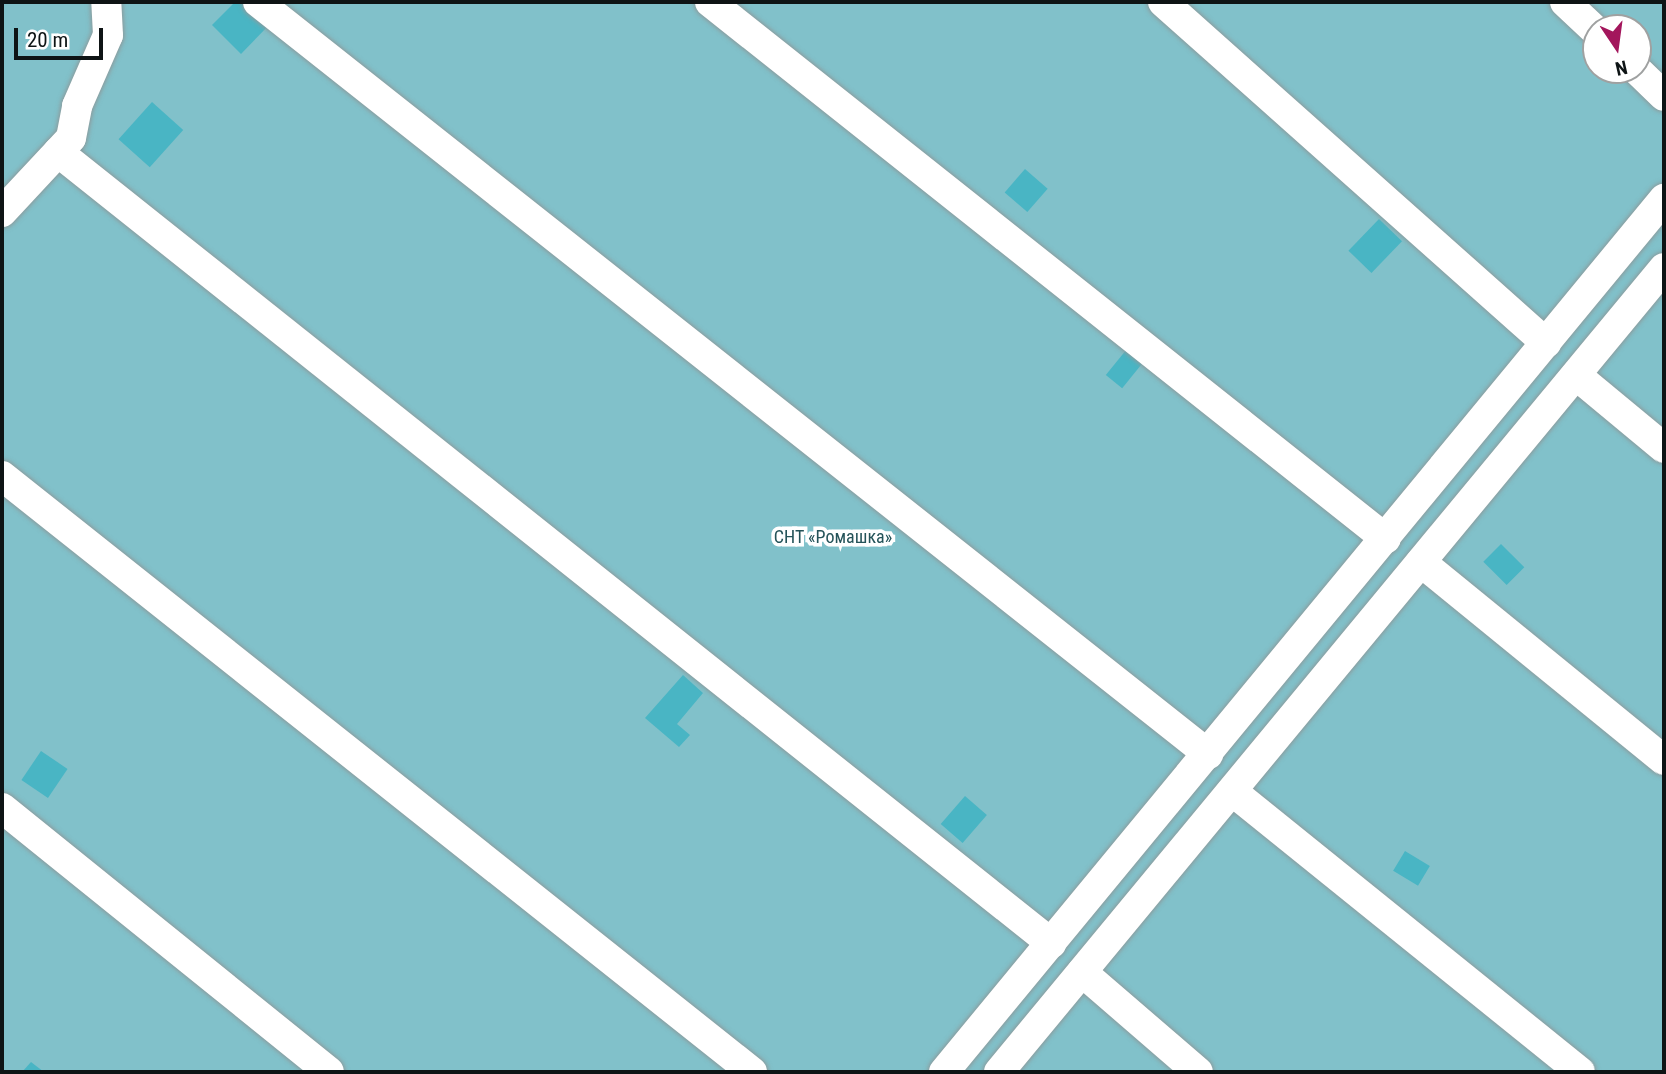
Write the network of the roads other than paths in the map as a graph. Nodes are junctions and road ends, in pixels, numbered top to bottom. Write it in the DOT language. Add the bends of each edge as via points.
graph roads {
  1 [pos="106,2"];
  2 [pos="258,2"];
  3 [pos="710,2"];
  4 [pos="1163,2"];
  5 [pos="1565,2"];
  6 [pos="1582,18"];
  7 [pos="58,152"];
  8 [pos="1664,199"];
  9 [pos="2,212"];
  10 [pos="1664,268"];
  11 [pos="1546,343"];
  12 [pos="1576,375"];
  13 [pos="1664,448"];
  14 [pos="2,476"];
  15 [pos="1386,539"];
  16 [pos="1421,562"];
  17 [pos="1209,754"];
  18 [pos="1664,760"];
  19 [pos="1232,791"];
  20 [pos="2,808"];
  21 [pos="1051,943"];
  22 [pos="1082,972"];
  23 [pos="329,1072"];
  24 [pos="752,1072"];
  25 [pos="944,1072"];
  26 [pos="999,1072"];
  27 [pos="1198,1072"];
  28 [pos="1580,1072"];
  1 -- 7 [label="street" via="108,35 77,106 71,138"];
  2 -- 17 [label="street"];
  3 -- 15 [label="street"];
  4 -- 11 [label="street"];
  5 -- 6 [label="street"];
  7 -- 9 [label="street"];
  7 -- 21 [label="street"];
  8 -- 11 [label="street"];
  10 -- 12 [label="street"];
  11 -- 15 [label="street"];
  12 -- 13 [label="street"];
  12 -- 16 [label="street"];
  14 -- 24 [label="street"];
  15 -- 17 [label="street"];
  16 -- 18 [label="street"];
  16 -- 19 [label="street"];
  17 -- 21 [label="street"];
  19 -- 22 [label="street"];
  19 -- 28 [label="street"];
  20 -- 23 [label="street"];
  21 -- 25 [label="street"];
  22 -- 26 [label="street"];
  22 -- 27 [label="street"];
}
